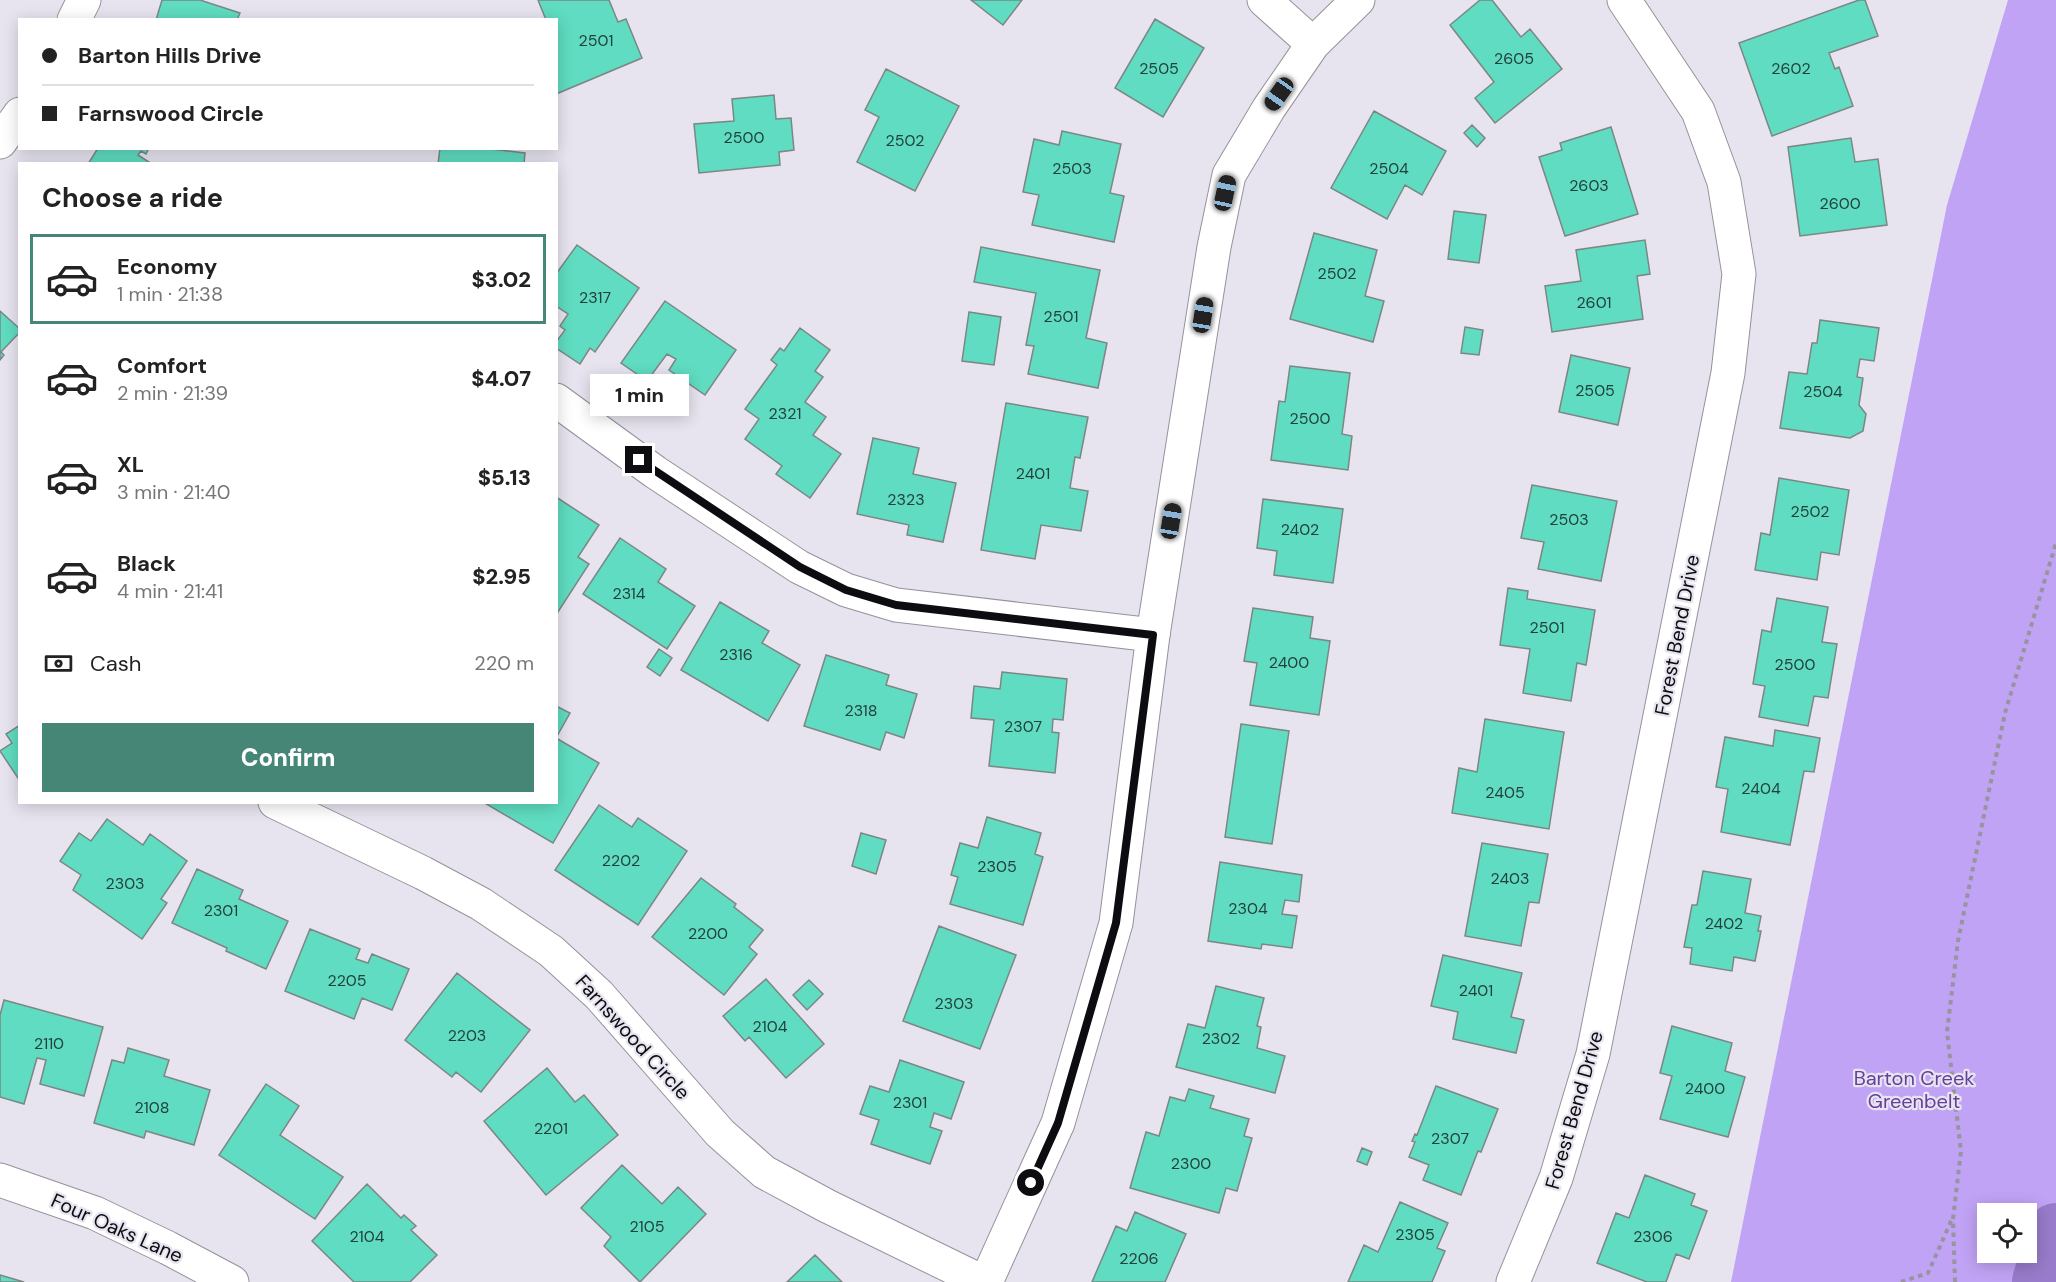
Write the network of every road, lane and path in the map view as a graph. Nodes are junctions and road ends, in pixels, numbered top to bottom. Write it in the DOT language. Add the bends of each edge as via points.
graph roads {
  1 [pos="84,0"];
  2 [pos="1264,0"];
  3 [pos="1358,0"];
  4 [pos="1624,0"];
  5 [pos="75,18"];
  6 [pos="1313,44"];
  7 [pos="18,117"];
  8 [pos="0,142"];
  9 [pos="558,401"];
  10 [pos="2056,543"];
  11 [pos="1153,635"];
  12 [pos="279,804"];
  13 [pos="0,1180"];
  14 [pos="1953,1219"];
  15 [pos="232,1282"];
  16 [pos="985,1282"];
  17 [pos="1513,1282"];
  18 [pos="1901,1282"];
  19 [pos="1955,1282"];
  1 -- 5 [label="street"];
  2 -- 6 [label="street"];
  3 -- 6 [label="street"];
  4 -- 17 [label="street, Forest Bend Drive" via="1698,111 1725,182 1739,274 1728,373 1593,1054 1556,1178"];
  6 -- 11 [label="street" via="1229,175 1212,259"];
  7 -- 8 [label="street"];
  9 -- 11 [label="street" via="790,560 846,590 896,605"];
  10 -- 14 [label="path" via="2005,713 1959,941 1947,1032 1961,1151"];
  11 -- 16 [label="street" via="1116,923 1058,1123"];
  12 -- 16 [label="street, Farnswood Circle" via="481,904 551,951 599,995 720,1133 764,1172"];
  13 -- 15 [label="street, Four Oaks Lane" via="95,1214"];
  14 -- 18 [label="path" via="1928,1273"];
  14 -- 19 [label="path"];
}
